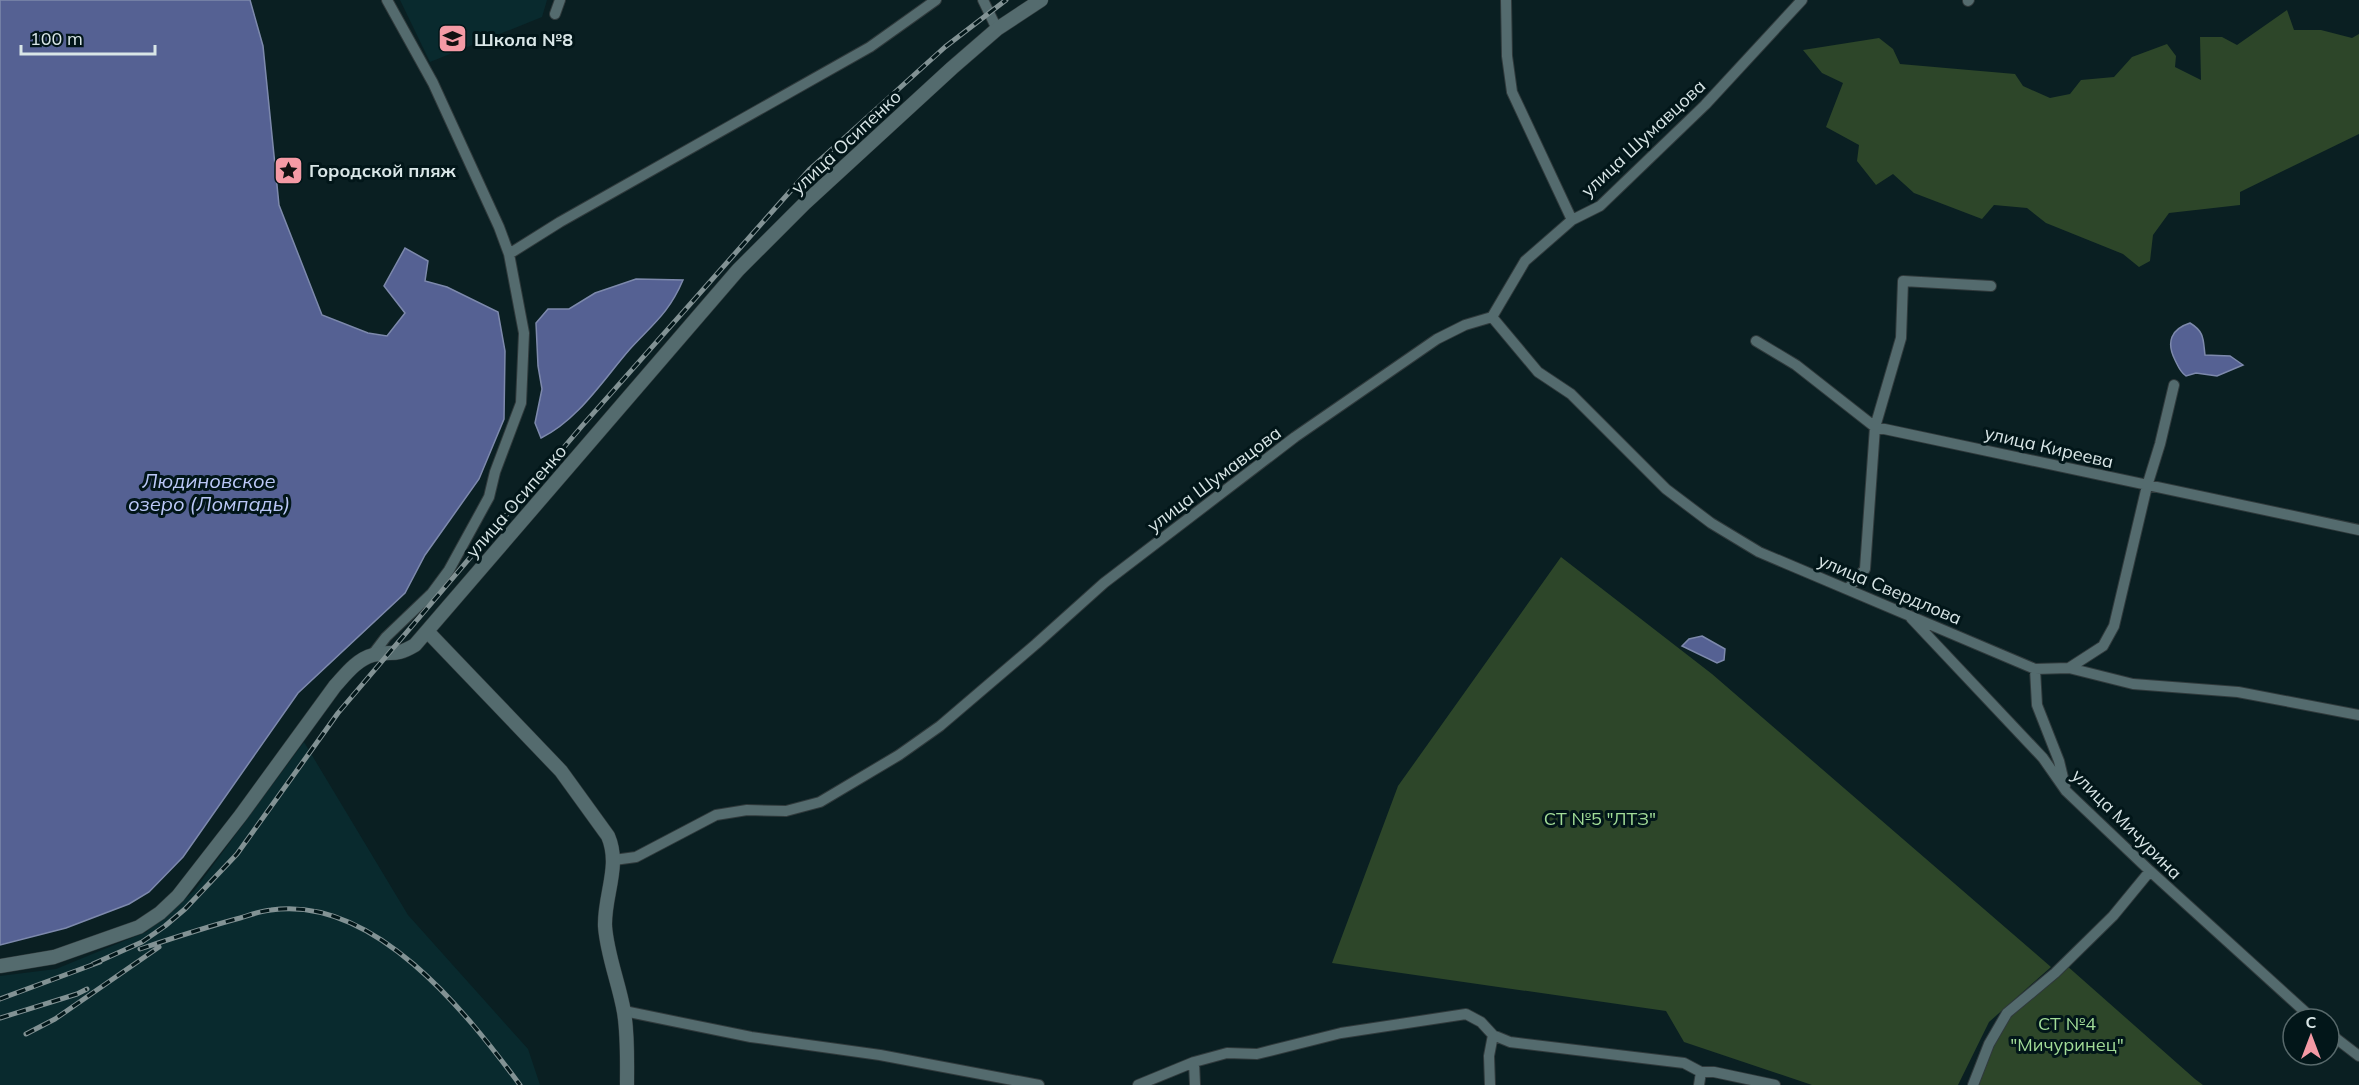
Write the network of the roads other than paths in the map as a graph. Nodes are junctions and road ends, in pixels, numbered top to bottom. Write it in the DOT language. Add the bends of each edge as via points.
graph roads {
  1 [pos="387,0"];
  2 [pos="560,0"];
  3 [pos="936,0"];
  4 [pos="984,0"];
  5 [pos="1041,0"];
  6 [pos="1506,0"];
  7 [pos="1802,0"];
  8 [pos="555,14"];
  9 [pos="997,29"];
  10 [pos="1572,220"];
  11 [pos="509,254"];
  12 [pos="1991,286"];
  13 [pos="1492,317"];
  14 [pos="1756,341"];
  15 [pos="2174,385"];
  16 [pos="1875,427"];
  17 [pos="2147,486"];
  18 [pos="2359,530"];
  19 [pos="1848,589"];
  20 [pos="1907,613"];
  21 [pos="427,631"];
  22 [pos="373,654"];
  23 [pos="2070,668"];
  24 [pos="2035,669"];
  25 [pos="2359,715"];
  26 [pos="2066,791"];
  27 [pos="614,860"];
  28 [pos="2150,871"];
  29 [pos="0,966"];
  30 [pos="2300,1007"];
  31 [pos="624,1011"];
  32 [pos="1493,1035"];
  33 [pos="2341,1042"];
  34 [pos="2359,1056"];
  35 [pos="1194,1062"];
  36 [pos="1701,1072"];
  37 [pos="627,1085"];
  38 [pos="1039,1085"];
  39 [pos="1138,1085"];
  40 [pos="1195,1085"];
  41 [pos="1490,1085"];
  42 [pos="1699,1085"];
  43 [pos="1775,1085"];
  44 [pos="1973,1085"];
  1 -- 11 [label="street" via="442,102"];
  2 -- 8 [label="street"];
  3 -- 11 [label="street" via="870,47"];
  4 -- 9 [label="street"];
  5 -- 9 [label="street, улица Осипенко"];
  6 -- 10 [label="street" via="1512,92"];
  7 -- 10 [label="street, улица Шумавцова" via="1705,105 1600,206"];
  9 -- 21 [label="street, улица Осипенко" via="805,203 738,270"];
  10 -- 13 [label="street, улица Шумавцова" via="1525,261"];
  11 -- 22 [label="street" via="524,333 520,403 489,497 449,570"];
  12 -- 16 [label="street" via="1903,281 1901,338"];
  13 -- 19 [label="street, улица Свердлова" via="1538,372 1571,394 1666,489 1759,552"];
  13 -- 27 [label="street, улица Шумавцова" via="1437,339 1295,437 1104,583 940,726 899,755 820,802 786,811 747,810 716,815 636,857"];
  14 -- 16 [label="street, улица Киреева" via="1796,365"];
  15 -- 17 [label="street"];
  16 -- 17 [label="street, улица Киреева"];
  16 -- 19 [label="street" via="1864,569"];
  17 -- 18 [label="street, улица Киреева"];
  17 -- 23 [label="street" via="2114,626 2103,646"];
  19 -- 20 [label="street, улица Свердлова"];
  20 -- 24 [label="street, улица Свердлова"];
  20 -- 26 [label="street, улица Мичурина" via="2043,759"];
  21 -- 22 [label="street, улица Осипенко" via="401,654"];
  21 -- 27 [label="street" via="561,771 608,836"];
  22 -- 29 [label="street" via="362,659 335,686 241,815 178,896 160,913 139,927 54,957"];
  23 -- 24 [label="street, улица Свердлова"];
  23 -- 25 [label="street, улица Свердлова" via="2133,684 2238,692"];
  24 -- 26 [label="street" via="2037,705"];
  26 -- 28 [label="street, улица Мичурина"];
  27 -- 31 [label="street" via="605,926"];
  28 -- 30 [label="street, улица Мичурина"];
  28 -- 44 [label="street" via="2113,916 2055,974 2007,1012"];
  31 -- 37 [label="street"];
  31 -- 38 [label="street" via="751,1037 880,1055"];
  32 -- 35 [label="street" via="1482,1022 1466,1014 1341,1033 1257,1054 1227,1053"];
  32 -- 36 [label="street" via="1510,1042 1684,1064"];
  32 -- 41 [label="street"];
  33 -- 34 [label="street"];
  35 -- 39 [label="street"];
  35 -- 40 [label="street"];
  36 -- 42 [label="street"];
  36 -- 43 [label="street" via="1714,1071"];
}
